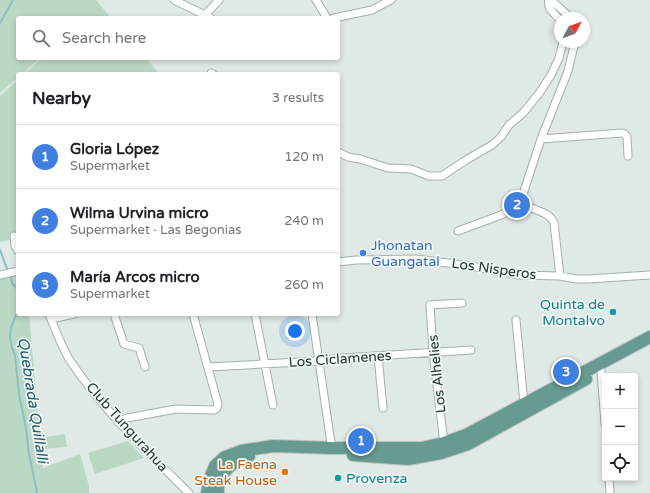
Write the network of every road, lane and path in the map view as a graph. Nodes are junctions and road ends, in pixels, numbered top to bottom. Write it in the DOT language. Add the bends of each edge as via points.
graph roads {
  1 [pos="174,0"];
  2 [pos="219,0"];
  3 [pos="316,0"];
  4 [pos="390,0"];
  5 [pos="550,0"];
  6 [pos="565,12"];
  7 [pos="554,13"];
  8 [pos="206,16"];
  9 [pos="209,16"];
  10 [pos="326,16"];
  11 [pos="340,17"];
  12 [pos="562,48"];
  13 [pos="574,48"];
  14 [pos="541,139"];
  15 [pos="340,153"];
  16 [pos="628,156"];
  17 [pos="524,204"];
  18 [pos="458,231"];
  19 [pos="14,236"];
  20 [pos="16,248"];
  21 [pos="340,262"];
  22 [pos="16,271"];
  23 [pos="0,275"];
  24 [pos="650,275"];
  25 [pos="560,276"];
  26 [pos="462,303"];
  27 [pos="115,316"];
  28 [pos="194,316"];
  29 [pos="255,316"];
  30 [pos="312,316"];
  31 [pos="50,317"];
  32 [pos="516,320"];
  33 [pos="650,337"];
  34 [pos="650,345"];
  35 [pos="471,350"];
  36 [pos="433,352"];
  37 [pos="378,356"];
  38 [pos="318,362"];
  39 [pos="265,363"];
  40 [pos="605,366"];
  41 [pos="145,367"];
  42 [pos="208,367"];
  43 [pos="524,403"];
  44 [pos="273,405"];
  45 [pos="383,408"];
  46 [pos="605,409"];
  47 [pos="118,422"];
  48 [pos="444,443"];
  49 [pos="332,450"];
  50 [pos="609,481"];
  51 [pos="189,493"];
  52 [pos="207,493"];
  53 [pos="218,493"];
  54 [pos="610,493"];
  1 -- 8 [label="street"];
  2 -- 9 [label="street"];
  3 -- 10 [label="street"];
  4 -- 11 [label="street" via="372,10"];
  5 -- 6 [label="street"];
  5 -- 7 [label="street" via="549,7"];
  12 -- 15 [label="street" via="551,75 540,92 501,137 442,176 429,176 411,169 388,168"];
  13 -- 14 [label="street" via="568,71"];
  14 -- 16 [label="street" via="622,133 627,137"];
  14 -- 17 [label="street" via="523,194"];
  17 -- 18 [label="street"];
  17 -- 25 [label="street" via="552,218"];
  19 -- 20 [label="street"];
  21 -- 25 [label="street, Los Nisperos" via="416,259 519,275"];
  22 -- 23 [label="street"];
  24 -- 25 [label="street, Los Nisperos" via="588,279"];
  26 -- 36 [label="street, Los Alhelies" via="430,305"];
  27 -- 41 [label="street" via="124,344 140,348"];
  28 -- 42 [label="street"];
  29 -- 39 [label="street"];
  30 -- 38 [label="street"];
  31 -- 47 [label="street, Club Tungurahua" via="68,357"];
  32 -- 43 [label="street"];
  33 -- 40 [label="main road"];
  34 -- 40 [label="main road"];
  35 -- 36 [label="street, Los Ciclamenes"];
  36 -- 37 [label="street, Los Ciclamenes"];
  36 -- 48 [label="street, Los Alhelies"];
  37 -- 38 [label="street, Los Ciclamenes"];
  37 -- 45 [label="street"];
  38 -- 39 [label="street, Los Ciclamenes"];
  38 -- 49 [label="street"];
  39 -- 42 [label="street, Los Ciclamenes"];
  39 -- 44 [label="street"];
  40 -- 43 [label="main road"];
  40 -- 46 [label="street"];
  40 -- 49 [label="main road" via="468,444 441,453 408,459"];
  42 -- 47 [label="street" via="218,404 214,410 176,409"];
  43 -- 48 [label="main road" via="466,435"];
  47 -- 51 [label="street, Club Tungurahua"];
  48 -- 49 [label="main road" via="422,448"];
  49 -- 52 [label="main road" via="273,446 241,451 225,457 215,466"];
  49 -- 53 [label="main road" via="275,452 248,456 230,466 220,480"];
  50 -- 54 [label="street"];
}
